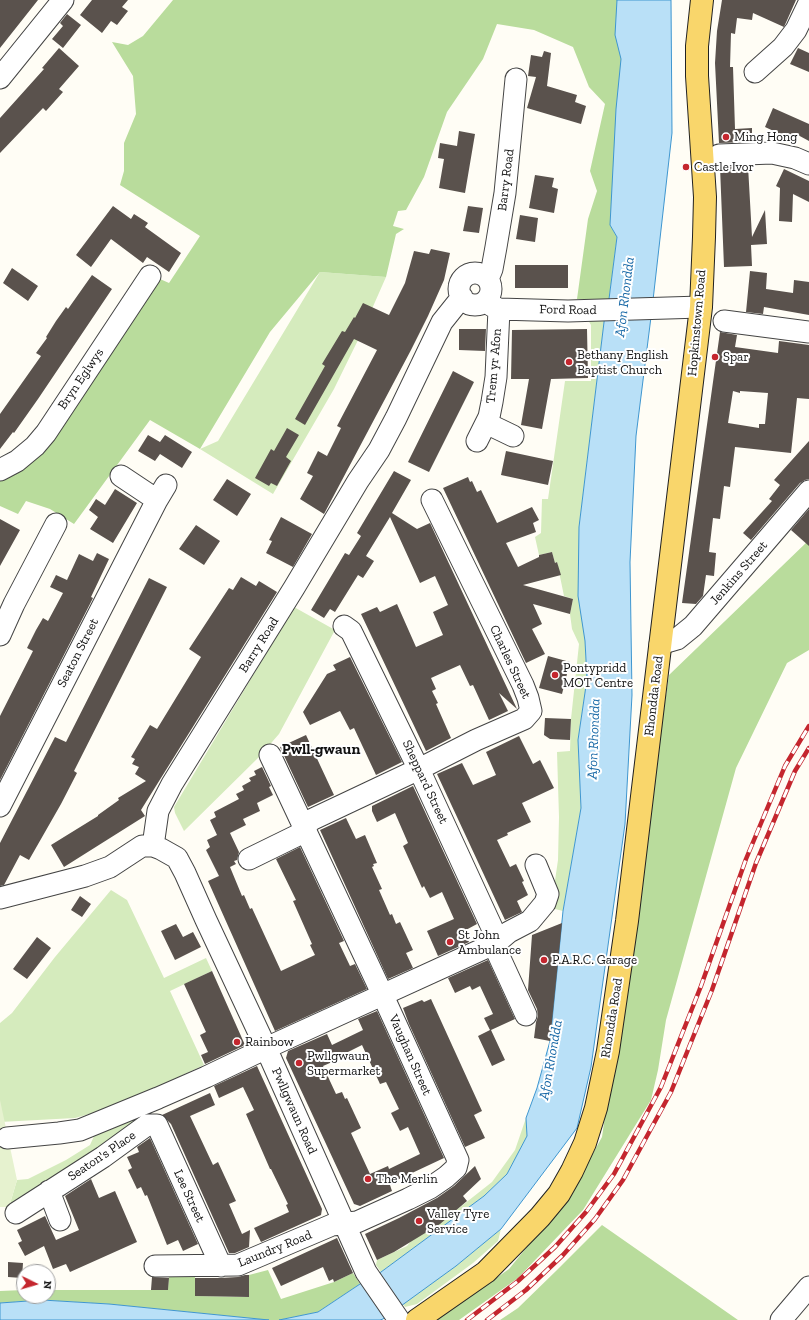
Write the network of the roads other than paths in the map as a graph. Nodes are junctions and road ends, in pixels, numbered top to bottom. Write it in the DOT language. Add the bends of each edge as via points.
graph roads {
  1 [pos="63,0"];
  2 [pos="702,0"];
  3 [pos="809,3"];
  4 [pos="802,33"];
  5 [pos="755,72"];
  6 [pos="0,78"];
  7 [pos="516,79"];
  8 [pos="719,155"];
  9 [pos="809,164"];
  10 [pos="150,276"];
  11 [pos="488,279"];
  12 [pos="462,297"];
  13 [pos="493,304"];
  14 [pos="701,307"];
  15 [pos="724,321"];
  16 [pos="809,332"];
  17 [pos="513,436"];
  18 [pos="0,470"];
  19 [pos="121,476"];
  20 [pos="809,491"];
  21 [pos="432,500"];
  22 [pos="56,524"];
  23 [pos="344,626"];
  24 [pos="0,635"];
  25 [pos="660,644"];
  26 [pos="270,755"];
  27 [pos="419,769"];
  28 [pos="0,806"];
  29 [pos="305,828"];
  30 [pos="153,846"];
  31 [pos="249,859"];
  32 [pos="536,866"];
  33 [pos="0,898"];
  34 [pos="496,943"];
  35 [pos="383,995"];
  36 [pos="526,1015"];
  37 [pos="266,1048"];
  38 [pos="157,1125"];
  39 [pos="7,1138"];
  40 [pos="49,1191"];
  41 [pos="16,1213"];
  42 [pos="60,1220"];
  43 [pos="345,1224"];
  44 [pos="155,1266"];
  45 [pos="221,1266"];
  46 [pos="809,1287"];
  47 [pos="397,1317"];
  48 [pos="417,1320"];
  49 [pos="781,1320"];
  1 -- 6 [label="street"];
  2 -- 14 [label="main road, Hopkinstown Road" via="697,46 705,197"];
  3 -- 4 [label="street"];
  4 -- 5 [label="street"];
  7 -- 11 [label="street, Barry Road" via="505,193"];
  8 -- 9 [label="street" via="772,153"];
  10 -- 18 [label="street, Bryn Eglwys" via="46,433 17,461"];
  11 -- 12 [label="street" via="479,273 467,275 461,282"];
  11 -- 13 [label="street, Barry Road"];
  12 -- 13 [label="street" via="471,304"];
  12 -- 30 [label="street, Barry Road" via="442,322 379,450 172,784 158,811"];
  13 -- 14 [label="street, Ford Road" via="568,311"];
  13 -- 17 [label="street, Trem yr Afon" via="496,377 492,402 482,432"];
  14 -- 25 [label="main road, Hopkinstown Road"];
  15 -- 16 [label="street"];
  19 -- 28 [label="street, Seaton Street" via="162,493"];
  20 -- 25 [label="street, Jenkins Street" via="693,626 677,638"];
  21 -- 27 [label="street, Charles Street" via="523,685 531,711 524,719"];
  22 -- 24 [label="street"];
  23 -- 27 [label="street, Sheppard Street" via="351,631"];
  25 -- 48 [label="main road, Rhondda Road" via="627,920 609,1044 596,1108 585,1143 559,1194 540,1217 486,1272"];
  26 -- 29 [label="street, Vaughan Street"];
  27 -- 29 [label="street" via="311,820"];
  27 -- 34 [label="street, Sheppard Street" via="494,932"];
  29 -- 31 [label="street" via="298,836"];
  29 -- 35 [label="street, Vaughan Street"];
  30 -- 33 [label="street" via="142,846 110,867 85,876"];
  30 -- 37 [label="street, Pwllgwaun Road" via="177,858 185,872"];
  32 -- 34 [label="street" via="548,894 545,903 530,921 508,932"];
  34 -- 35 [label="street"];
  34 -- 36 [label="street, Sheppard Street" via="498,954"];
  35 -- 37 [label="street"];
  35 -- 43 [label="street, Vaughan Street" via="458,1160 456,1168 435,1184 357,1222"];
  37 -- 39 [label="street" via="165,1095 80,1130"];
  37 -- 43 [label="street, Pwllgwaun Road"];
  38 -- 40 [label="street, Seaton's Place" via="147,1125"];
  38 -- 45 [label="street, Lee Street"];
  40 -- 41 [label="street, Seaton's Place"];
  40 -- 42 [label="street"];
  43 -- 45 [label="street, Laundry Road" via="332,1225 238,1265"];
  43 -- 47 [label="street, Pwllgwaun Road" via="366,1272"];
  44 -- 45 [label="street, Laundry Road"];
  46 -- 49 [label="street"];
}
